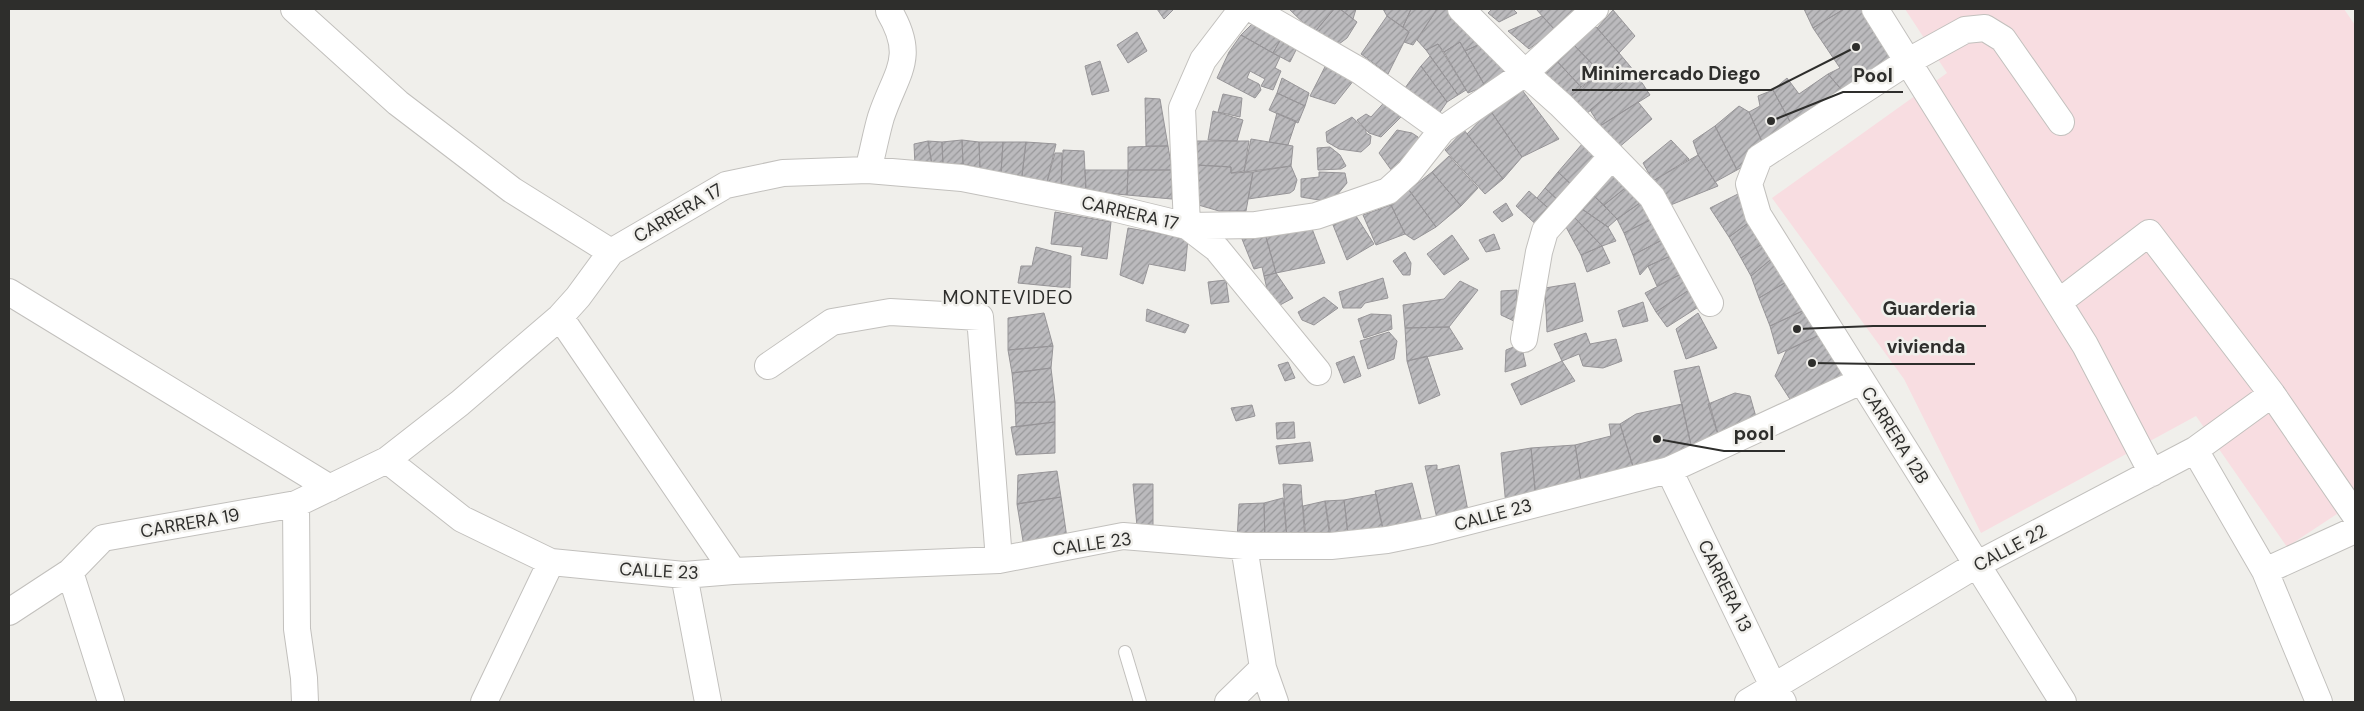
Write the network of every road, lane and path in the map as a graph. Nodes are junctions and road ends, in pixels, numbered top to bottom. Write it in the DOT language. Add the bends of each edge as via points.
graph roads {
  1 [pos="294,9"];
  2 [pos="1242,9"];
  3 [pos="1252,9"];
  4 [pos="1461,9"];
  5 [pos="1595,9"];
  6 [pos="1875,9"];
  7 [pos="884,10"];
  8 [pos="1907,62"];
  9 [pos="1525,73"];
  10 [pos="2061,122"];
  11 [pos="1442,130"];
  12 [pos="1612,156"];
  13 [pos="868,170"];
  14 [pos="1187,226"];
  15 [pos="611,252"];
  16 [pos="9,292"];
  17 [pos="2059,302"];
  18 [pos="1710,303"];
  19 [pos="560,317"];
  20 [pos="1524,339"];
  21 [pos="768,366"];
  22 [pos="1318,372"];
  23 [pos="1861,381"];
  24 [pos="2272,394"];
  25 [pos="2195,450"];
  26 [pos="388,460"];
  27 [pos="1669,470"];
  28 [pos="2152,473"];
  29 [pos="330,488"];
  30 [pos="296,504"];
  31 [pos="2355,515"];
  32 [pos="2355,530"];
  33 [pos="1244,546"];
  34 [pos="999,560"];
  35 [pos="551,562"];
  36 [pos="1976,565"];
  37 [pos="733,571"];
  38 [pos="2265,571"];
  39 [pos="70,572"];
  40 [pos="684,575"];
  41 [pos="9,612"];
  42 [pos="1125,652"];
  43 [pos="1263,668"];
  44 [pos="1779,695"];
  45 [pos="111,702"];
  46 [pos="305,702"];
  47 [pos="484,702"];
  48 [pos="708,702"];
  49 [pos="1140,702"];
  50 [pos="1228,702"];
  51 [pos="1275,702"];
  52 [pos="1748,702"];
  53 [pos="2063,702"];
  54 [pos="2319,702"];
  1 -- 15 [label="street" via="398,103 512,190"];
  2 -- 14 [label="street" via="1203,60 1182,108"];
  3 -- 11 [label="street" via="1360,71"];
  4 -- 9 [label="street"];
  5 -- 9 [label="street, CARRERA 17"];
  6 -- 8 [label="street"];
  7 -- 13 [label="street" via="900,30 904,48 900,72 881,117"];
  8 -- 10 [label="street, CARRERA 12B" via="1965,30 1985,28 2003,39"];
  8 -- 17 [label="street"];
  8 -- 23 [label="street, CARRERA 12B" via="1759,158 1749,184 1758,215"];
  9 -- 11 [label="street, CARRERA 17"];
  9 -- 12 [label="street"];
  11 -- 14 [label="street, CARRERA 17" via="1409,172 1388,191 1316,216 1255,226"];
  12 -- 18 [label="street" via="1652,197"];
  12 -- 20 [label="street" via="1545,231"];
  13 -- 14 [label="street, CARRERA 17" via="962,178"];
  13 -- 15 [label="street, CARRERA 17" via="783,173 726,184"];
  14 -- 22 [label="street" via="1217,249"];
  15 -- 19 [label="street, CARRERA 17"];
  16 -- 29 [label="street"];
  17 -- 24 [label="street" via="2149,233"];
  17 -- 28 [label="street"];
  19 -- 26 [label="street, CARRERA 17"];
  19 -- 37 [label="street"];
  21 -- 34 [label="street" via="832,322 890,312 980,317"];
  23 -- 27 [label="street, CALLE 23"];
  23 -- 36 [label="street, CARRERA 12B"];
  24 -- 25 [label="street, CALLE 22"];
  24 -- 31 [label="street"];
  25 -- 28 [label="street, CALLE 22"];
  25 -- 38 [label="street"];
  26 -- 29 [label="street, CARRERA 19"];
  26 -- 35 [label="street, CALLE 23" via="462,519"];
  27 -- 33 [label="street, CALLE 23" via="1386,540 1331,546"];
  27 -- 44 [label="street, CARRERA 13"];
  28 -- 36 [label="street, CALLE 22"];
  29 -- 30 [label="street, CARRERA 19"];
  30 -- 39 [label="street, CARRERA 19" via="103,538"];
  30 -- 46 [label="street" via="296,629"];
  32 -- 38 [label="street"];
  33 -- 34 [label="street, CALLE 23" via="1124,536"];
  33 -- 43 [label="street"];
  34 -- 37 [label="street, CALLE 23"];
  35 -- 40 [label="street, CALLE 23"];
  35 -- 47 [label="street"];
  36 -- 44 [label="street, CALLE 22"];
  36 -- 53 [label="street, CARRERA 12B"];
  37 -- 40 [label="street, CALLE 23"];
  38 -- 54 [label="street"];
  39 -- 41 [label="street, CARRERA 19"];
  39 -- 45 [label="street"];
  40 -- 48 [label="street"];
  42 -- 49 [label="lane"];
  43 -- 50 [label="street"];
  43 -- 51 [label="street"];
  44 -- 52 [label="street, CALLE 22"];
}
